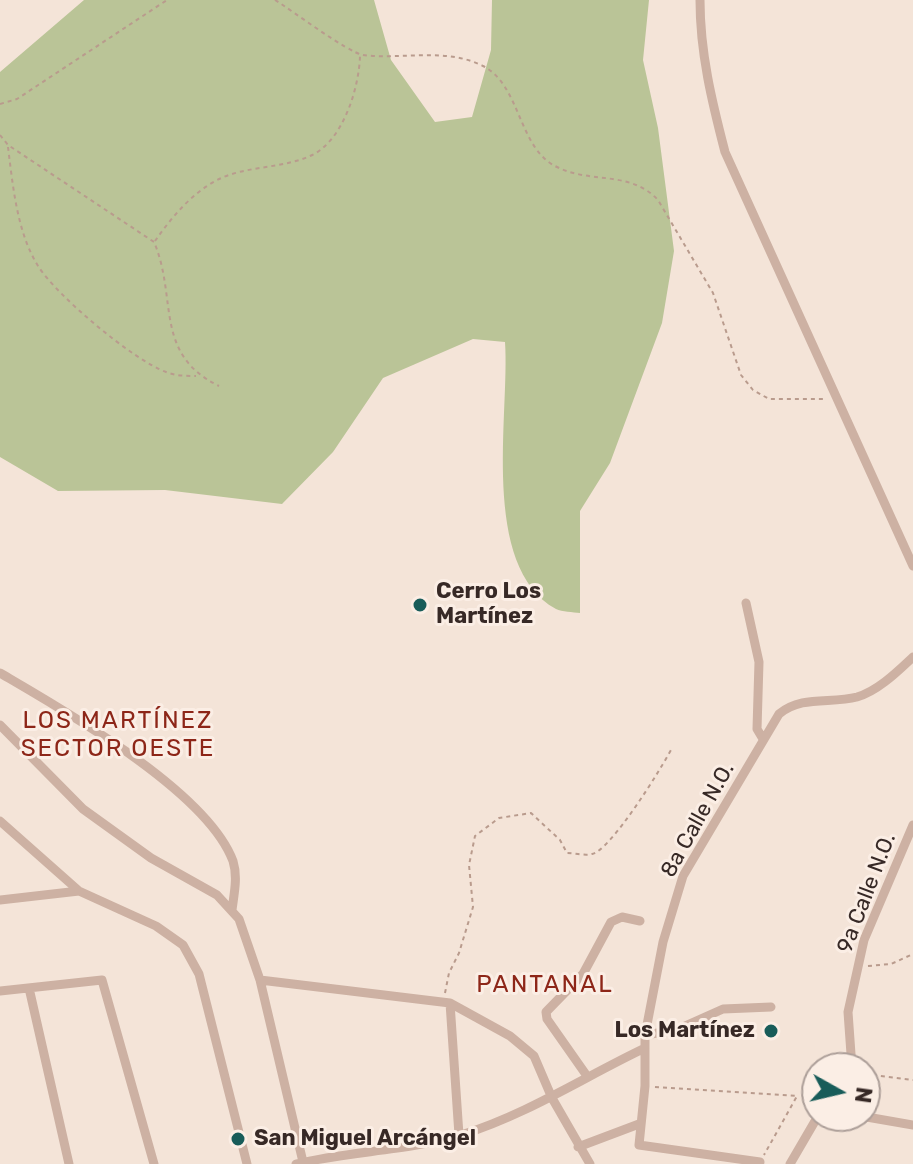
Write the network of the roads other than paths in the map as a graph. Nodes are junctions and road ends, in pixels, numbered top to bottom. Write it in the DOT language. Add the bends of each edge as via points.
graph roads {
  1 [pos="700,0"];
  2 [pos="913,566"];
  3 [pos="746,603"];
  4 [pos="913,657"];
  5 [pos="0,673"];
  6 [pos="0,725"];
  7 [pos="763,739"];
  8 [pos="0,821"];
  9 [pos="913,825"];
  10 [pos="79,891"];
  11 [pos="0,900"];
  12 [pos="232,910"];
  13 [pos="640,921"];
  14 [pos="260,980"];
  15 [pos="29,988"];
  16 [pos="0,991"];
  17 [pos="447,1002"];
  18 [pos="771,1007"];
  19 [pos="645,1035"];
  20 [pos="645,1048"];
  21 [pos="850,1052"];
  22 [pos="587,1076"];
  23 [pos="552,1098"];
  24 [pos="881,1119"];
  25 [pos="639,1124"];
  26 [pos="913,1125"];
  27 [pos="809,1132"];
  28 [pos="459,1135"];
  29 [pos="578,1147"];
  30 [pos="760,1162"];
  31 [pos="300,1163"];
  32 [pos="69,1164"];
  33 [pos="154,1164"];
  34 [pos="247,1164"];
  35 [pos="590,1164"];
  36 [pos="790,1164"];
  1 -- 2 [label="street" via="708,89 725,152"];
  3 -- 7 [label="street" via="759,662 757,729"];
  4 -- 7 [label="street, 8a Calle N.O." via="860,697 789,706"];
  5 -- 12 [label="street" via="88,728 201,812 234,864"];
  6 -- 12 [label="street" via="92,816 217,895"];
  7 -- 19 [label="street, 8a Calle N.O." via="683,876 663,942"];
  8 -- 10 [label="street"];
  9 -- 21 [label="street, 9a Calle N.O." via="864,940 847,1029"];
  10 -- 11 [label="street"];
  10 -- 34 [label="street" via="156,926 183,945 199,974"];
  12 -- 14 [label="street"];
  13 -- 22 [label="street" via="622,917 611,922 583,974 546,1012"];
  14 -- 17 [label="street"];
  14 -- 31 [label="street"];
  15 -- 16 [label="street"];
  15 -- 32 [label="street"];
  15 -- 33 [label="street" via="102,980"];
  17 -- 23 [label="street" via="522,1044 534,1056"];
  17 -- 28 [label="street"];
  18 -- 19 [label="street" via="723,1009 676,1030"];
  19 -- 20 [label="street, 8a Calle N.O."];
  20 -- 22 [label="street"];
  20 -- 25 [label="street, 8a Calle N.O."];
  22 -- 23 [label="street"];
  23 -- 28 [label="street"];
  23 -- 29 [label="street"];
  24 -- 26 [label="street"];
  25 -- 29 [label="street"];
  25 -- 30 [label="street, 8a Calle N.O." via="639,1145"];
  27 -- 36 [label="street"];
  28 -- 31 [label="street"];
  29 -- 35 [label="street"];
}
